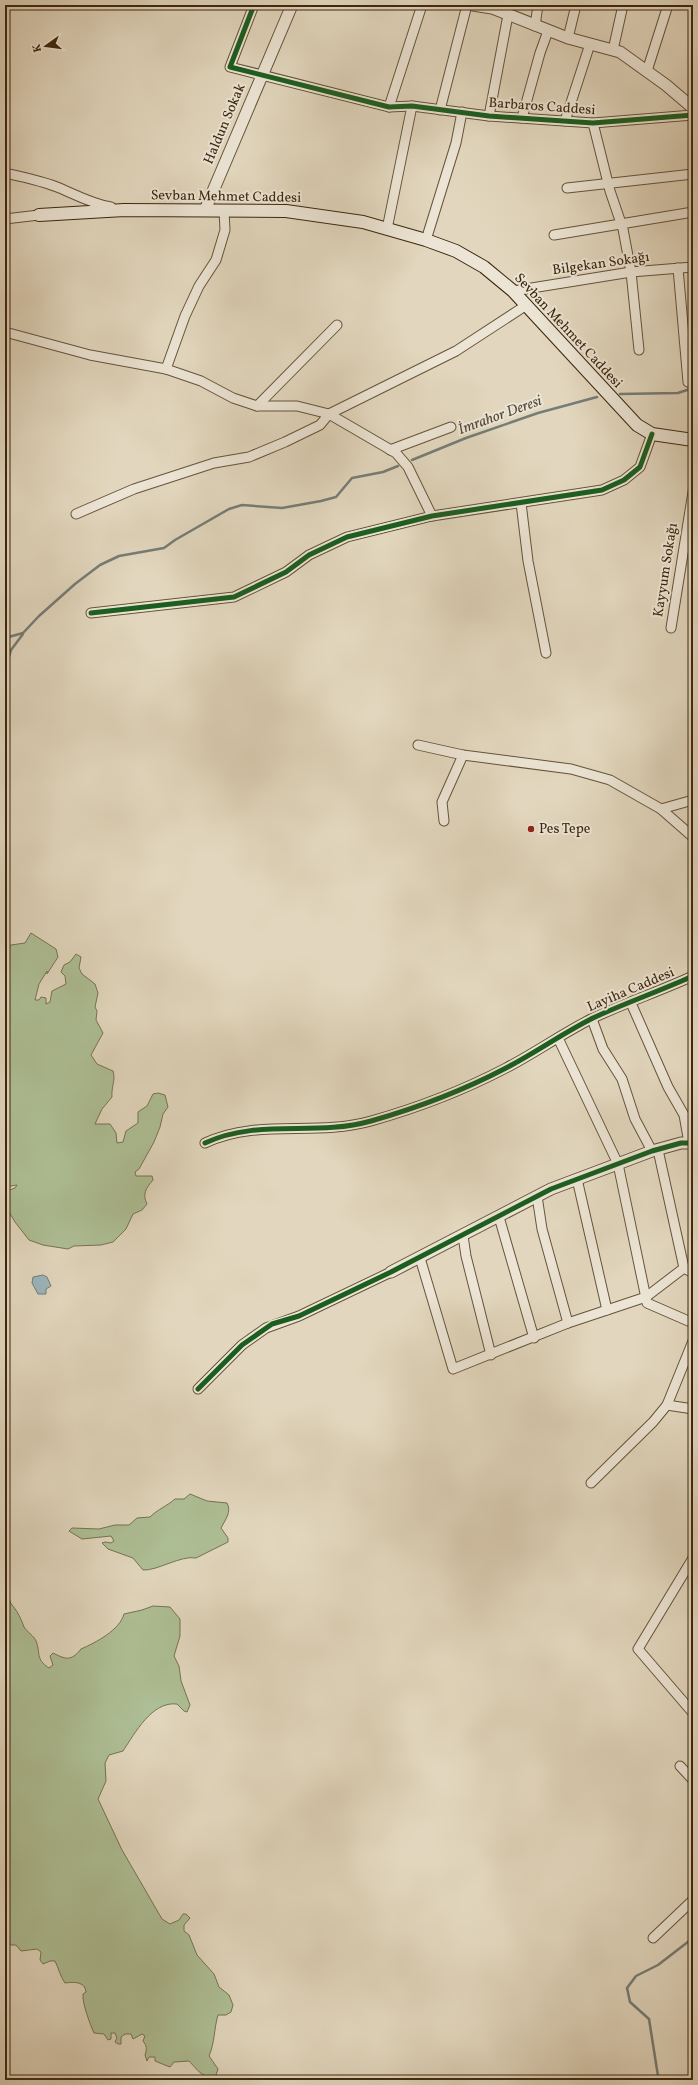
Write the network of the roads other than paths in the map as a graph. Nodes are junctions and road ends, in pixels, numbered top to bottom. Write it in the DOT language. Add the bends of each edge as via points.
graph roads {
  1 [pos="254,5"];
  2 [pos="292,5"];
  3 [pos="422,5"];
  4 [pos="467,5"];
  5 [pos="473,5"];
  6 [pos="538,5"];
  7 [pos="576,5"];
  8 [pos="623,5"];
  9 [pos="668,5"];
  10 [pos="508,15"];
  11 [pos="535,26"];
  12 [pos="548,31"];
  13 [pos="568,38"];
  14 [pos="590,44"];
  15 [pos="613,50"];
  16 [pos="647,71"];
  17 [pos="262,75"];
  18 [pos="412,106"];
  19 [pos="389,107"];
  20 [pos="693,108"];
  21 [pos="440,110"];
  22 [pos="462,112"];
  23 [pos="693,115"];
  24 [pos="489,116"];
  25 [pos="522,118"];
  26 [pos="565,121"];
  27 [pos="593,123"];
  28 [pos="5,173"];
  29 [pos="693,174"];
  30 [pos="608,183"];
  31 [pos="566,188"];
  32 [pos="124,210"];
  33 [pos="204,210"];
  34 [pos="224,210"];
  35 [pos="693,212"];
  36 [pos="39,215"];
  37 [pos="5,219"];
  38 [pos="621,222"];
  39 [pos="387,229"];
  40 [pos="554,235"];
  41 [pos="426,240"];
  42 [pos="693,267"];
  43 [pos="678,268"];
  44 [pos="631,272"];
  45 [pos="513,291"];
  46 [pos="525,306"];
  47 [pos="337,325"];
  48 [pos="5,332"];
  49 [pos="639,350"];
  50 [pos="166,369"];
  51 [pos="688,382"];
  52 [pos="257,406"];
  53 [pos="329,414"];
  54 [pos="451,427"];
  55 [pos="652,434"];
  56 [pos="693,440"];
  57 [pos="390,450"];
  58 [pos="693,492"];
  59 [pos="521,503"];
  60 [pos="76,514"];
  61 [pos="432,516"];
  62 [pos="91,613"];
  63 [pos="671,628"];
  64 [pos="546,653"];
  65 [pos="418,746"];
  66 [pos="463,755"];
  67 [pos="693,800"];
  68 [pos="662,809"];
  69 [pos="444,821"];
  70 [pos="693,837"];
  71 [pos="693,976"];
  72 [pos="631,1003"];
  73 [pos="592,1019"];
  74 [pos="558,1038"];
  75 [pos="205,1143"];
  76 [pos="691,1143"];
  77 [pos="655,1150"];
  78 [pos="618,1164"];
  79 [pos="577,1179"];
  80 [pos="537,1196"];
  81 [pos="499,1217"];
  82 [pos="463,1236"];
  83 [pos="420,1258"];
  84 [pos="684,1268"];
  85 [pos="391,1272"];
  86 [pos="693,1273"];
  87 [pos="646,1297"];
  88 [pos="607,1310"];
  89 [pos="568,1323"];
  90 [pos="693,1323"];
  91 [pos="534,1338"];
  92 [pos="693,1341"];
  93 [pos="491,1355"];
  94 [pos="198,1389"];
  95 [pos="667,1405"];
  96 [pos="693,1409"];
  97 [pos="591,1483"];
  98 [pos="693,1558"];
  99 [pos="693,1713"];
  100 [pos="680,1766"];
  101 [pos="693,1780"];
  102 [pos="693,1900"];
  103 [pos="653,1938"];
  1 -- 17 [label="street, Barbaros Caddesi" via="230,67"];
  2 -- 17 [label="street, Haldun Sokak"];
  3 -- 19 [label="street"];
  4 -- 21 [label="street"];
  5 -- 10 [label="street" via="492,8"];
  6 -- 11 [label="street"];
  7 -- 13 [label="street"];
  8 -- 15 [label="street"];
  9 -- 16 [label="street"];
  10 -- 11 [label="street"];
  10 -- 24 [label="street"];
  11 -- 12 [label="street"];
  12 -- 13 [label="street"];
  12 -- 25 [label="street"];
  13 -- 14 [label="street"];
  14 -- 15 [label="street"];
  14 -- 26 [label="street"];
  15 -- 16 [label="street"];
  16 -- 20 [label="street"];
  17 -- 19 [label="street, Barbaros Caddesi"];
  17 -- 33 [label="street, Haldun Sokak"];
  18 -- 19 [label="street, Barbaros Caddesi"];
  18 -- 21 [label="street, Barbaros Caddesi"];
  18 -- 39 [label="street"];
  21 -- 22 [label="street, Barbaros Caddesi"];
  22 -- 24 [label="street, Barbaros Caddesi"];
  22 -- 41 [label="street" via="456,143"];
  23 -- 27 [label="street, Barbaros Caddesi"];
  24 -- 25 [label="street, Barbaros Caddesi"];
  25 -- 26 [label="street, Barbaros Caddesi"];
  26 -- 27 [label="street, Barbaros Caddesi"];
  27 -- 30 [label="street"];
  28 -- 32 [label="street" via="61,189 95,204"];
  29 -- 30 [label="street"];
  30 -- 31 [label="street"];
  30 -- 38 [label="street"];
  32 -- 33 [label="main road, Sevban Mehmet Caddesi"];
  32 -- 36 [label="main road, Sevban Mehmet Caddesi"];
  33 -- 34 [label="main road, Sevban Mehmet Caddesi"];
  34 -- 39 [label="main road, Sevban Mehmet Caddesi" via="286,211 363,222"];
  34 -- 50 [label="street" via="225,230 216,260 199,286 185,316"];
  35 -- 38 [label="street"];
  36 -- 37 [label="street"];
  38 -- 40 [label="street"];
  38 -- 44 [label="street"];
  39 -- 41 [label="main road, Sevban Mehmet Caddesi"];
  41 -- 45 [label="main road, Sevban Mehmet Caddesi" via="456,251 484,267"];
  42 -- 43 [label="street, Bilgekan Sokağı"];
  43 -- 44 [label="street, Bilgekan Sokağı"];
  43 -- 51 [label="street"];
  44 -- 45 [label="street, Bilgekan Sokağı"];
  44 -- 49 [label="street"];
  45 -- 46 [label="main road, Sevban Mehmet Caddesi"];
  46 -- 53 [label="street" via="456,351"];
  46 -- 55 [label="main road, Sevban Mehmet Caddesi" via="637,425"];
  47 -- 52 [label="street"];
  48 -- 50 [label="street" via="90,355"];
  50 -- 52 [label="street" via="201,381 233,398"];
  52 -- 53 [label="street" via="297,406"];
  53 -- 57 [label="street"];
  53 -- 60 [label="street" via="320,425 249,457 214,463 134,489"];
  54 -- 57 [label="street"];
  55 -- 56 [label="main road, Sevban Mehmet Caddesi"];
  55 -- 59 [label="street" via="640,467 624,480 602,490"];
  57 -- 61 [label="street" via="408,467"];
  58 -- 63 [label="street, Kayyum Sokağı"];
  59 -- 61 [label="street"];
  59 -- 64 [label="street" via="528,561"];
  61 -- 62 [label="street" via="347,537 309,555 286,572 234,597"];
  65 -- 66 [label="street"];
  66 -- 68 [label="street" via="571,769 610,780"];
  66 -- 69 [label="street" via="442,802"];
  67 -- 68 [label="street"];
  68 -- 70 [label="street"];
  71 -- 72 [label="street, Layiha Caddesi"];
  72 -- 73 [label="street, Layiha Caddesi"];
  72 -- 76 [label="street" via="668,1087 684,1114"];
  73 -- 74 [label="street, Layiha Caddesi"];
  73 -- 77 [label="street" via="603,1049 622,1079 635,1119"];
  74 -- 75 [label="street, Layiha Caddesi" via="483,1080 371,1121 338,1128 247,1130 232,1132"];
  74 -- 78 [label="street"];
  76 -- 77 [label="street"];
  77 -- 78 [label="street"];
  77 -- 84 [label="street"];
  78 -- 79 [label="street"];
  78 -- 87 [label="street"];
  79 -- 80 [label="street"];
  79 -- 88 [label="street"];
  80 -- 81 [label="street"];
  80 -- 89 [label="street" via="542,1229"];
  81 -- 82 [label="street"];
  81 -- 91 [label="street"];
  82 -- 83 [label="street"];
  82 -- 93 [label="street"];
  83 -- 85 [label="street"];
  83 -- 93 [label="street" via="454,1369"];
  84 -- 86 [label="street"];
  84 -- 87 [label="street"];
  85 -- 94 [label="street" via="299,1316 266,1328 242,1345"];
  87 -- 88 [label="street"];
  87 -- 90 [label="street" via="647,1303"];
  88 -- 89 [label="street"];
  89 -- 91 [label="street"];
  91 -- 93 [label="street"];
  92 -- 95 [label="street"];
  95 -- 96 [label="street"];
  95 -- 97 [label="street"];
  98 -- 99 [label="street" via="638,1649"];
  100 -- 101 [label="street"];
  102 -- 103 [label="street"];
}
